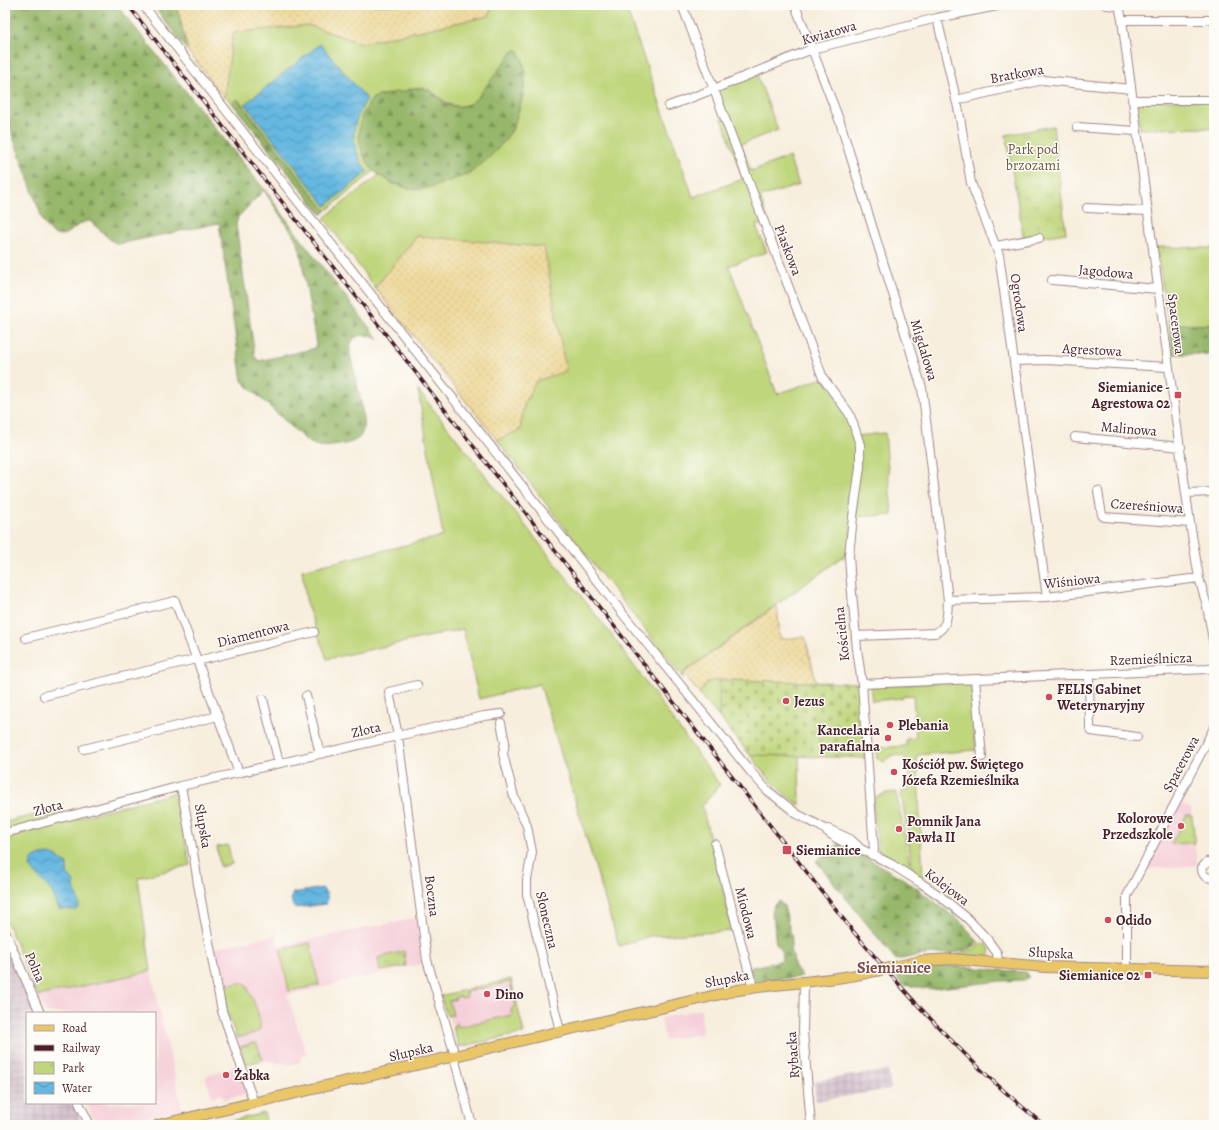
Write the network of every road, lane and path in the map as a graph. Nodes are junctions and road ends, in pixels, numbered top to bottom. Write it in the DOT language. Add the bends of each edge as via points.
graph roads {
  1 [pos="143,5"];
  2 [pos="682,5"];
  3 [pos="795,5"];
  4 [pos="1002,5"];
  5 [pos="1106,5"];
  6 [pos="1119,6"];
  7 [pos="937,18"];
  8 [pos="1122,20"];
  9 [pos="1214,20"];
  10 [pos="812,49"];
  11 [pos="1131,89"];
  12 [pos="714,90"];
  13 [pos="956,100"];
  14 [pos="1132,100"];
  15 [pos="1214,100"];
  16 [pos="669,106"];
  17 [pos="1077,127"];
  18 [pos="1136,131"];
  19 [pos="1087,208"];
  20 [pos="1147,211"];
  21 [pos="1039,238"];
  22 [pos="996,246"];
  23 [pos="1052,280"];
  24 [pos="1158,289"];
  25 [pos="1014,361"];
  26 [pos="1168,367"];
  27 [pos="849,413"];
  28 [pos="1075,437"];
  29 [pos="1181,447"];
  30 [pos="1098,491"];
  31 [pos="1214,492"];
  32 [pos="1186,493"];
  33 [pos="1190,523"];
  34 [pos="1199,578"];
  35 [pos="1047,597"];
  36 [pos="948,600"];
  37 [pos="314,632"];
  38 [pos="856,636"];
  39 [pos="26,638"];
  40 [pos="1214,645"];
  41 [pos="197,660"];
  42 [pos="1214,668"];
  43 [pos="1089,674"];
  44 [pos="975,679"];
  45 [pos="862,684"];
  46 [pos="417,685"];
  47 [pos="44,696"];
  48 [pos="306,696"];
  49 [pos="263,699"];
  50 [pos="501,714"];
  51 [pos="218,716"];
  52 [pos="502,723"];
  53 [pos="1214,728"];
  54 [pos="398,736"];
  55 [pos="1137,737"];
  56 [pos="84,750"];
  57 [pos="320,754"];
  58 [pos="982,757"];
  59 [pos="279,763"];
  60 [pos="238,773"];
  61 [pos="181,786"];
  62 [pos="5,833"];
  63 [pos="715,844"];
  64 [pos="872,855"];
  65 [pos="1214,863"];
  66 [pos="1214,877"];
  67 [pos="5,931"];
  68 [pos="998,964"];
  69 [pos="1127,969"];
  70 [pos="1214,971"];
  71 [pos="804,982"];
  72 [pos="753,988"];
  73 [pos="40,1012"];
  74 [pos="560,1031"];
  75 [pos="455,1056"];
  76 [pos="254,1103"];
  77 [pos="80,1104"];
  78 [pos="90,1125"];
  79 [pos="158,1125"];
  80 [pos="472,1125"];
  81 [pos="811,1125"];
  1 -- 64 [label="street, Kolejowa" via="750,771 767,790 797,814 836,838"];
  2 -- 12 [label="street, Piaskowa"];
  3 -- 10 [label="street, Migdałowa"];
  4 -- 7 [label="street, Kwiatowa"];
  5 -- 6 [label="street"];
  6 -- 8 [label="street, Spacerowa"];
  7 -- 10 [label="street, Kwiatowa"];
  7 -- 13 [label="street, Ogrodowa"];
  8 -- 9 [label="street"];
  8 -- 11 [label="street, Spacerowa"];
  10 -- 12 [label="street, Kwiatowa"];
  10 -- 36 [label="street, Migdałowa" via="840,122 922,388"];
  11 -- 13 [label="street, Bratkowa" via="1043,80"];
  11 -- 14 [label="street, Spacerowa"];
  12 -- 16 [label="street"];
  12 -- 27 [label="street, Piaskowa" via="823,378"];
  13 -- 22 [label="street, Ogrodowa" via="971,183"];
  14 -- 15 [label="street"];
  14 -- 18 [label="street, Spacerowa"];
  17 -- 18 [label="street"];
  18 -- 20 [label="street, Spacerowa"];
  19 -- 20 [label="street"];
  20 -- 24 [label="street, Spacerowa"];
  21 -- 22 [label="street"];
  22 -- 25 [label="street, Ogrodowa" via="1000,255"];
  23 -- 24 [label="street, Jagodowa"];
  24 -- 26 [label="street, Spacerowa"];
  25 -- 26 [label="street, Agrestowa" via="1046,360"];
  25 -- 35 [label="street, Ogrodowa"];
  26 -- 29 [label="street, Spacerowa"];
  27 -- 38 [label="street, Kościelna" via="860,445 860,467 849,555"];
  28 -- 29 [label="street, Malinowa"];
  29 -- 32 [label="street, Spacerowa"];
  30 -- 33 [label="street, Czereśniowa" via="1104,517"];
  31 -- 32 [label="street"];
  32 -- 33 [label="street, Spacerowa"];
  33 -- 34 [label="street, Spacerowa"];
  34 -- 35 [label="street, Wiśniowa"];
  34 -- 40 [label="street, Spacerowa"];
  35 -- 36 [label="street, Wiśniowa"];
  36 -- 38 [label="street, Migdałowa" via="945,626 935,633"];
  37 -- 41 [label="street, Diamentowa"];
  38 -- 45 [label="street, Kościelna"];
  39 -- 41 [label="street" via="175,601"];
  41 -- 47 [label="street"];
  41 -- 51 [label="street"];
  42 -- 43 [label="street, Rzemieślnicza"];
  43 -- 44 [label="street, Rzemieślnicza"];
  43 -- 55 [label="street" via="1091,731"];
  44 -- 45 [label="street, Rzemieślnicza"];
  44 -- 58 [label="street"];
  45 -- 64 [label="street, Kościelna" via="874,850"];
  46 -- 54 [label="street, Boczna" via="389,692"];
  48 -- 57 [label="street"];
  49 -- 59 [label="street"];
  50 -- 54 [label="street, Złota"];
  51 -- 56 [label="street"];
  51 -- 60 [label="street"];
  52 -- 74 [label="street, Słoneczna" via="505,742 503,754 514,797 527,826 532,852 527,894"];
  53 -- 69 [label="street, Spacerowa" via="1126,896"];
  54 -- 57 [label="street, Złota"];
  54 -- 75 [label="street, Boczna" via="427,960"];
  57 -- 59 [label="street, Złota"];
  59 -- 60 [label="street, Złota"];
  60 -- 61 [label="street, Złota"];
  61 -- 62 [label="street, Złota"];
  61 -- 76 [label="street, Słupska" via="222,1011"];
  63 -- 72 [label="street, Miodowa"];
  64 -- 68 [label="street, Kolejowa" via="921,883 968,918 994,948"];
  65 -- 66 [label="street" via="1207,862 1202,868 1205,876"];
  67 -- 73 [label="street, Polna"];
  68 -- 69 [label="main road, Słupska"];
  68 -- 71 [label="main road, Słupska, bridge" via="959,960 921,961 839,979"];
  69 -- 70 [label="main road, Słupska"];
  71 -- 72 [label="main road, Słupska"];
  71 -- 81 [label="street, Rybacka" via="803,1032"];
  72 -- 74 [label="main road, Słupska"];
  74 -- 75 [label="main road, Słupska"];
  75 -- 76 [label="main road, Słupska"];
  75 -- 80 [label="street, Boczna"];
  76 -- 79 [label="main road, Słupska"];
  77 -- 78 [label="street"];
}
